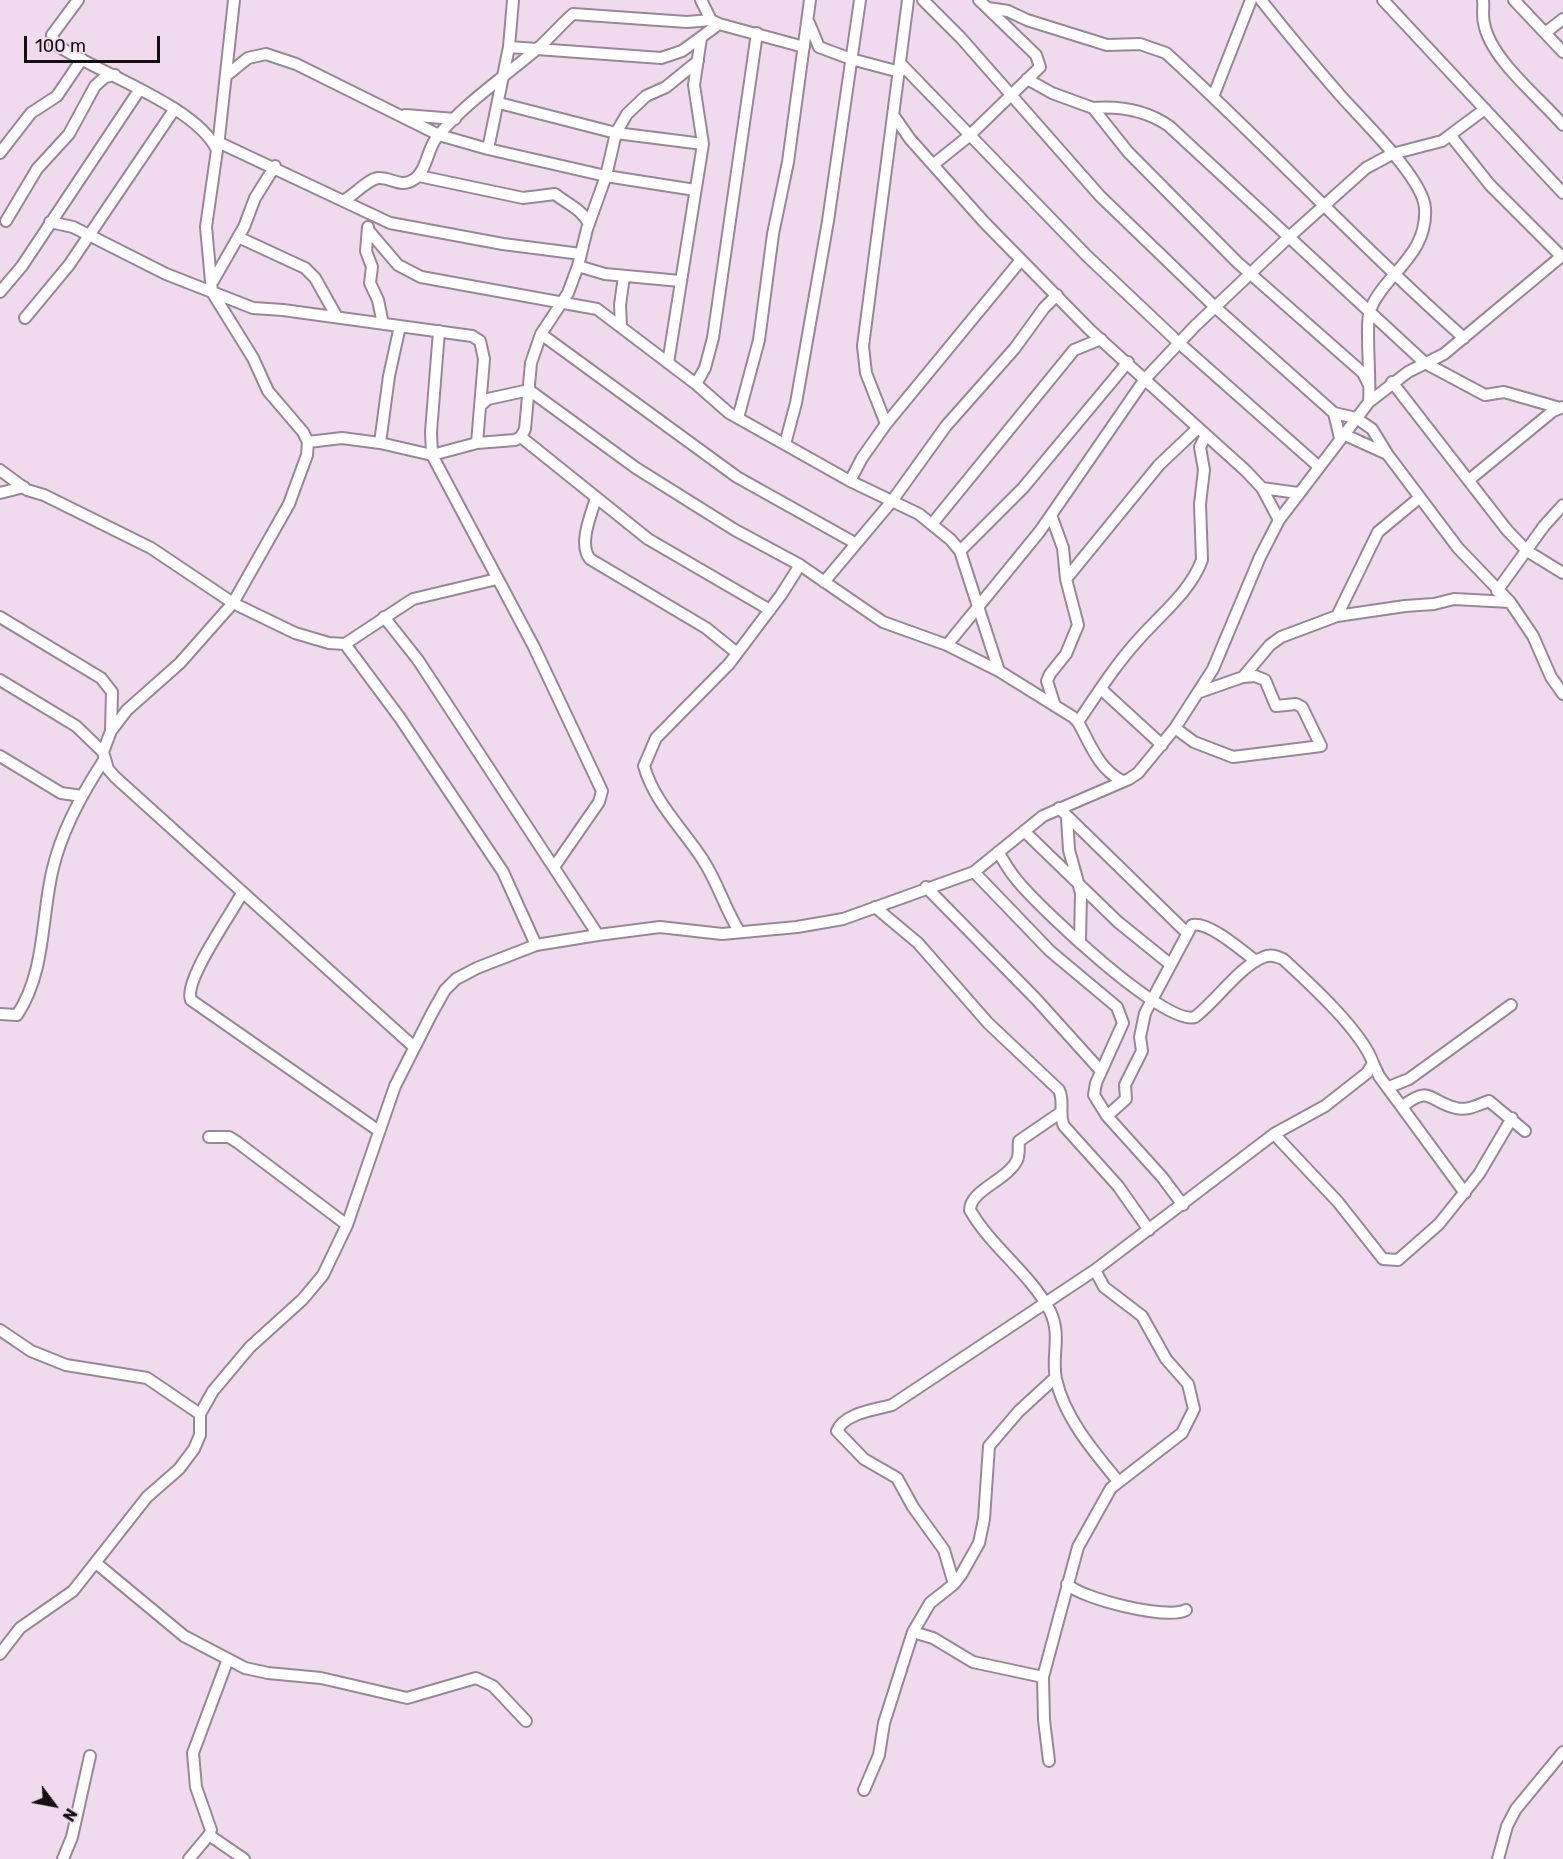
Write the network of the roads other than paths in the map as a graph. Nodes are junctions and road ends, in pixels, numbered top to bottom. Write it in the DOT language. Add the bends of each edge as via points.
graph roads {
  1 [pos="78,0"];
  2 [pos="234,0"];
  3 [pos="513,0"];
  4 [pos="701,0"];
  5 [pos="810,0"];
  6 [pos="860,0"];
  7 [pos="908,0"];
  8 [pos="923,0"];
  9 [pos="1259,0"];
  10 [pos="1383,0"];
  11 [pos="1483,0"];
  12 [pos="1514,0"];
  13 [pos="984,4"];
  14 [pos="808,20"];
  15 [pos="1563,20"];
  16 [pos="715,22"];
  17 [pos="757,33"];
  18 [pos="1545,33"];
  19 [pos="701,38"];
  20 [pos="509,47"];
  21 [pos="804,47"];
  22 [pos="538,48"];
  23 [pos="1563,52"];
  24 [pos="82,59"];
  25 [pos="851,59"];
  26 [pos="698,61"];
  27 [pos="901,68"];
  28 [pos="504,74"];
  29 [pos="115,75"];
  30 [pos="227,75"];
  31 [pos="1026,79"];
  32 [pos="140,89"];
  33 [pos="1010,94"];
  34 [pos="1212,97"];
  35 [pos="499,103"];
  36 [pos="1093,108"];
  37 [pos="1485,109"];
  38 [pos="174,110"];
  39 [pos="402,115"];
  40 [pos="894,116"];
  41 [pos="455,119"];
  42 [pos="1563,125"];
  43 [pos="616,133"];
  44 [pos="439,135"];
  45 [pos="969,136"];
  46 [pos="1450,136"];
  47 [pos="704,144"];
  48 [pos="218,146"];
  49 [pos="488,149"];
  50 [pos="0,153"];
  51 [pos="1392,154"];
  52 [pos="934,164"];
  53 [pos="275,166"];
  54 [pos="419,176"];
  55 [pos="606,176"];
  56 [pos="695,190"];
  57 [pos="1563,193"];
  58 [pos="344,200"];
  59 [pos="1324,205"];
  60 [pos="367,212"];
  61 [pos="6,221"];
  62 [pos="50,222"];
  63 [pos="589,224"];
  64 [pos="369,231"];
  65 [pos="87,235"];
  66 [pos="238,237"];
  67 [pos="1289,237"];
  68 [pos="580,254"];
  69 [pos="1562,256"];
  70 [pos="1021,260"];
  71 [pos="578,267"];
  72 [pos="1250,274"];
  73 [pos="624,276"];
  74 [pos="1394,276"];
  75 [pos="680,281"];
  76 [pos="212,286"];
  77 [pos="0,292"];
  78 [pos="1057,295"];
  79 [pos="562,302"];
  80 [pos="1215,307"];
  81 [pos="1369,314"];
  82 [pos="337,317"];
  83 [pos="25,318"];
  84 [pos="383,324"];
  85 [pos="400,326"];
  86 [pos="621,326"];
  87 [pos="439,331"];
  88 [pos="541,334"];
  89 [pos="1464,338"];
  90 [pos="1101,339"];
  91 [pos="1179,343"];
  92 [pos="1128,362"];
  93 [pos="668,363"];
  94 [pos="1425,363"];
  95 [pos="1145,379"];
  96 [pos="1392,382"];
  97 [pos="696,384"];
  98 [pos="1370,388"];
  99 [pos="529,390"];
  100 [pos="1369,402"];
  101 [pos="480,406"];
  102 [pos="1562,407"];
  103 [pos="1334,413"];
  104 [pos="738,418"];
  105 [pos="1356,418"];
  106 [pos="886,424"];
  107 [pos="1202,431"];
  108 [pos="1341,436"];
  109 [pos="521,437"];
  110 [pos="308,442"];
  111 [pos="380,443"];
  112 [pos="477,443"];
  113 [pos="785,444"];
  114 [pos="432,455"];
  115 [pos="1388,455"];
  116 [pos="1318,466"];
  117 [pos="0,470"];
  118 [pos="1469,480"];
  119 [pos="850,481"];
  120 [pos="24,487"];
  121 [pos="1262,488"];
  122 [pos="0,493"];
  123 [pos="1298,493"];
  124 [pos="596,498"];
  125 [pos="1419,498"];
  126 [pos="892,501"];
  127 [pos="1563,505"];
  128 [pos="1051,515"];
  129 [pos="1278,520"];
  130 [pos="932,524"];
  131 [pos="855,543"];
  132 [pos="1527,550"];
  133 [pos="960,551"];
  134 [pos="800,565"];
  135 [pos="1563,573"];
  136 [pos="497,579"];
  137 [pos="1066,579"];
  138 [pos="824,582"];
  139 [pos="1497,591"];
  140 [pos="1509,602"];
  141 [pos="233,603"];
  142 [pos="978,608"];
  143 [pos="770,609"];
  144 [pos="1337,616"];
  145 [pos="0,617"];
  146 [pos="384,617"];
  147 [pos="345,644"];
  148 [pos="947,645"];
  149 [pos="737,653"];
  150 [pos="999,671"];
  151 [pos="1243,677"];
  152 [pos="0,680"];
  153 [pos="1101,689"];
  154 [pos="1200,692"];
  155 [pos="1563,694"];
  156 [pos="1055,706"];
  157 [pos="1078,722"];
  158 [pos="1175,728"];
  159 [pos="111,731"];
  160 [pos="1162,745"];
  161 [pos="0,756"];
  162 [pos="104,756"];
  163 [pos="1122,781"];
  164 [pos="82,796"];
  165 [pos="1059,808"];
  166 [pos="1067,818"];
  167 [pos="1024,831"];
  168 [pos="998,852"];
  169 [pos="554,867"];
  170 [pos="974,872"];
  171 [pos="1080,885"];
  172 [pos="926,887"];
  173 [pos="242,893"];
  174 [pos="875,907"];
  175 [pos="739,931"];
  176 [pos="1187,933"];
  177 [pos="598,935"];
  178 [pos="1080,941"];
  179 [pos="536,945"];
  180 [pos="1256,961"];
  181 [pos="1170,964"];
  182 [pos="1152,1001"];
  183 [pos="1511,1005"];
  184 [pos="0,1014"];
  185 [pos="414,1047"];
  186 [pos="1373,1063"];
  187 [pos="1101,1071"];
  188 [pos="1389,1087"];
  189 [pos="1403,1106"];
  190 [pos="1060,1113"];
  191 [pos="1107,1116"];
  192 [pos="1512,1118"];
  193 [pos="379,1131"];
  194 [pos="1525,1131"];
  195 [pos="1274,1134"];
  196 [pos="209,1137"];
  197 [pos="1466,1192"];
  198 [pos="1183,1205"];
  199 [pos="347,1225"];
  200 [pos="1149,1230"];
  201 [pos="1095,1270"];
  202 [pos="1045,1303"];
  203 [pos="0,1330"];
  204 [pos="1055,1378"];
  205 [pos="200,1414"];
  206 [pos="1118,1481"];
  207 [pos="96,1563"];
  208 [pos="954,1584"];
  209 [pos="1067,1584"];
  210 [pos="1186,1610"];
  211 [pos="913,1632"];
  212 [pos="0,1654"];
  213 [pos="228,1659"];
  214 [pos="1043,1677"];
  215 [pos="526,1721"];
  216 [pos="1563,1752"];
  217 [pos="90,1756"];
  218 [pos="1049,1761"];
  219 [pos="864,1790"];
  220 [pos="209,1836"];
  221 [pos="63,1859"];
  222 [pos="189,1859"];
  223 [pos="244,1859"];
  224 [pos="1498,1859"];
  1 -- 24 [label="street" via="51,39"];
  2 -- 30 [label="street"];
  3 -- 20 [label="street"];
  4 -- 16 [label="street"];
  5 -- 14 [label="street"];
  6 -- 25 [label="street"];
  7 -- 27 [label="street"];
  8 -- 33 [label="street"];
  9 -- 34 [label="street"];
  9 -- 51 [label="street"];
  10 -- 37 [label="street"];
  11 -- 42 [label="street" via="1484,23 1501,56 1530,93"];
  12 -- 18 [label="street"];
  13 -- 31 [label="street" via="1040,61 1040,67"];
  13 -- 34 [label="street" via="1107,45 1155,47 1167,53"];
  14 -- 21 [label="street"];
  14 -- 25 [label="street" via="819,46"];
  15 -- 18 [label="street"];
  16 -- 17 [label="street"];
  16 -- 19 [label="street"];
  16 -- 22 [label="street" via="580,12 563,22"];
  17 -- 21 [label="street"];
  17 -- 97 [label="street" via="712,338 705,368"];
  18 -- 23 [label="street"];
  19 -- 22 [label="street" via="682,51 661,58"];
  19 -- 26 [label="street"];
  20 -- 22 [label="street"];
  20 -- 28 [label="street"];
  21 -- 104 [label="street" via="759,340"];
  22 -- 28 [label="street"];
  24 -- 29 [label="street"];
  24 -- 50 [label="street" via="57,96 31,113"];
  25 -- 27 [label="street"];
  25 -- 113 [label="street" via="828,221 796,403"];
  26 -- 43 [label="street" via="666,87 646,96 627,114"];
  26 -- 47 [label="street" via="694,85"];
  27 -- 40 [label="street"];
  27 -- 45 [label="street"];
  28 -- 35 [label="street"];
  28 -- 41 [label="street"];
  29 -- 32 [label="street"];
  29 -- 61 [label="street" via="105,77 95,87 69,134 37,169"];
  30 -- 39 [label="street" via="248,58 266,54 296,64"];
  30 -- 48 [label="street"];
  31 -- 33 [label="street"];
  31 -- 36 [label="street"];
  32 -- 38 [label="street"];
  32 -- 62 [label="street"];
  33 -- 45 [label="street"];
  33 -- 80 [label="street" via="1093,188"];
  34 -- 59 [label="street"];
  35 -- 43 [label="street"];
  35 -- 49 [label="street"];
  36 -- 67 [label="street" via="1120,107 1154,116"];
  36 -- 72 [label="street" via="1128,152"];
  37 -- 46 [label="street"];
  37 -- 57 [label="street"];
  38 -- 48 [label="street"];
  38 -- 65 [label="street"];
  39 -- 41 [label="street"];
  39 -- 44 [label="street"];
  40 -- 52 [label="street"];
  40 -- 106 [label="street" via="876,227 863,346 866,373"];
  41 -- 44 [label="street"];
  43 -- 47 [label="street"];
  43 -- 55 [label="street"];
  44 -- 49 [label="street"];
  44 -- 54 [label="street"];
  45 -- 52 [label="street"];
  45 -- 91 [label="street"];
  46 -- 51 [label="street"];
  46 -- 69 [label="street" via="1490,185"];
  47 -- 56 [label="street"];
  48 -- 53 [label="street"];
  48 -- 76 [label="street" via="206,226"];
  49 -- 55 [label="street"];
  51 -- 59 [label="street" via="1366,168"];
  51 -- 74 [label="street" via="1417,187 1425,208 1416,249"];
  52 -- 70 [label="street"];
  53 -- 58 [label="street"];
  53 -- 66 [label="street"];
  54 -- 58 [label="street" via="401,184 379,178 371,180"];
  54 -- 63 [label="street" via="523,198 555,194 580,211"];
  55 -- 56 [label="street"];
  55 -- 63 [label="street"];
  56 -- 75 [label="street"];
  58 -- 60 [label="street"];
  59 -- 67 [label="street"];
  59 -- 74 [label="street"];
  60 -- 64 [label="street"];
  60 -- 68 [label="street" via="390,223"];
  62 -- 65 [label="street"];
  62 -- 77 [label="street"];
  63 -- 68 [label="street"];
  64 -- 79 [label="street" via="398,265 421,277"];
  64 -- 84 [label="street" via="366,251 372,267 370,283"];
  65 -- 76 [label="street" via="166,274"];
  65 -- 83 [label="street" via="69,265"];
  66 -- 76 [label="street"];
  66 -- 82 [label="street" via="305,268"];
  67 -- 72 [label="street"];
  67 -- 81 [label="street"];
  68 -- 71 [label="street"];
  69 -- 89 [label="street"];
  70 -- 78 [label="street"];
  70 -- 106 [label="street"];
  71 -- 73 [label="street"];
  71 -- 79 [label="street"];
  72 -- 80 [label="street"];
  72 -- 98 [label="street" via="1354,365"];
  73 -- 75 [label="street"];
  73 -- 86 [label="street"];
  74 -- 81 [label="street"];
  74 -- 89 [label="street"];
  75 -- 93 [label="street"];
  76 -- 82 [label="street" via="253,308"];
  76 -- 110 [label="street" via="268,392"];
  78 -- 90 [label="street"];
  78 -- 126 [label="street" via="946,426"];
  79 -- 86 [label="street" via="597,309"];
  79 -- 88 [label="street"];
  80 -- 91 [label="street"];
  80 -- 103 [label="street"];
  81 -- 94 [label="street"];
  81 -- 98 [label="street"];
  82 -- 84 [label="street"];
  84 -- 85 [label="street"];
  85 -- 87 [label="street"];
  85 -- 111 [label="street"];
  86 -- 93 [label="street"];
  87 -- 101 [label="street" via="480,341 484,359"];
  87 -- 114 [label="street" via="430,432"];
  88 -- 99 [label="street" via="531,363"];
  88 -- 131 [label="street" via="737,477"];
  89 -- 94 [label="street"];
  90 -- 92 [label="street"];
  90 -- 130 [label="street" via="1074,350"];
  91 -- 95 [label="street"];
  91 -- 116 [label="street"];
  92 -- 95 [label="street"];
  92 -- 133 [label="street" via="1023,488"];
  93 -- 97 [label="street"];
  94 -- 96 [label="street"];
  94 -- 102 [label="street" via="1485,395 1504,392"];
  95 -- 107 [label="street"];
  95 -- 128 [label="street"];
  96 -- 100 [label="street"];
  96 -- 118 [label="street"];
  97 -- 104 [label="street"];
  98 -- 100 [label="street"];
  99 -- 101 [label="street" via="488,399"];
  99 -- 109 [label="street"];
  99 -- 134 [label="street" via="636,468"];
  100 -- 105 [label="street"];
  101 -- 112 [label="street"];
  102 -- 118 [label="street"];
  103 -- 105 [label="street"];
  103 -- 108 [label="street"];
  104 -- 113 [label="street"];
  105 -- 108 [label="street"];
  105 -- 115 [label="street" via="1372,429"];
  106 -- 119 [label="street"];
  107 -- 121 [label="street"];
  107 -- 137 [label="street" via="1159,465"];
  107 -- 153 [label="street" via="1199,568"];
  108 -- 115 [label="street" via="1370,444"];
  108 -- 116 [label="street"];
  109 -- 112 [label="street"];
  109 -- 124 [label="street"];
  110 -- 111 [label="street" via="342,438"];
  110 -- 141 [label="street" via="289,504"];
  111 -- 114 [label="street"];
  112 -- 114 [label="street"];
  113 -- 119 [label="street"];
  114 -- 136 [label="street"];
  115 -- 125 [label="street"];
  116 -- 123 [label="street"];
  117 -- 120 [label="street"];
  118 -- 132 [label="street"];
  119 -- 126 [label="street"];
  120 -- 122 [label="street"];
  120 -- 141 [label="street" via="151,548"];
  121 -- 123 [label="street"];
  121 -- 129 [label="street"];
  123 -- 129 [label="street"];
  124 -- 143 [label="street" via="648,539"];
  124 -- 149 [label="street" via="587,526 585,550 590,559 706,628"];
  125 -- 139 [label="street"];
  125 -- 144 [label="street" via="1378,532"];
  126 -- 130 [label="street"];
  126 -- 131 [label="street"];
  127 -- 132 [label="street"];
  128 -- 137 [label="street" via="1063,548"];
  128 -- 142 [label="street"];
  129 -- 154 [label="street"];
  130 -- 133 [label="street"];
  131 -- 138 [label="street"];
  132 -- 135 [label="street"];
  132 -- 139 [label="street"];
  133 -- 142 [label="street"];
  134 -- 138 [label="street"];
  134 -- 143 [label="street"];
  136 -- 146 [label="street" via="413,599"];
  136 -- 169 [label="street" via="602,791 599,802"];
  137 -- 156 [label="street" via="1078,626 1066,654 1047,681"];
  138 -- 148 [label="street" via="883,622"];
  139 -- 140 [label="street"];
  140 -- 144 [label="street" via="1454,598"];
  140 -- 155 [label="street" via="1533,636"];
  141 -- 147 [label="street" via="295,633"];
  141 -- 159 [label="street" via="180,663 127,710"];
  142 -- 148 [label="street"];
  142 -- 150 [label="street"];
  143 -- 149 [label="street"];
  144 -- 151 [label="street" via="1281,637"];
  145 -- 159 [label="street" via="101,678 112,692"];
  146 -- 147 [label="street"];
  146 -- 169 [label="street" via="418,660"];
  147 -- 179 [label="street" via="400,718 503,872"];
  148 -- 150 [label="street"];
  149 -- 175 [label="street" via="656,738 644,766 660,801 705,863"];
  150 -- 156 [label="street"];
  151 -- 154 [label="street"];
  151 -- 158 [label="street" via="1265,680 1276,705 1302,706 1321,746 1233,757 1194,742"];
  152 -- 162 [label="street" via="76,726"];
  153 -- 157 [label="street"];
  153 -- 160 [label="street"];
  154 -- 158 [label="street"];
  156 -- 157 [label="street"];
  157 -- 163 [label="street" via="1101,766"];
  158 -- 160 [label="street"];
  159 -- 162 [label="street"];
  160 -- 163 [label="street" via="1138,773"];
  161 -- 164 [label="street" via="60,793"];
  162 -- 164 [label="street"];
  162 -- 173 [label="street" via="115,777"];
  163 -- 165 [label="street"];
  164 -- 184 [label="street" via="53,867 39,957 27,997 17,1015"];
  165 -- 166 [label="street"];
  165 -- 167 [label="street"];
  166 -- 171 [label="street" via="1069,850"];
  166 -- 176 [label="street"];
  167 -- 168 [label="street"];
  167 -- 171 [label="street"];
  168 -- 170 [label="street"];
  168 -- 178 [label="street" via="1027,892"];
  169 -- 177 [label="street"];
  170 -- 172 [label="street"];
  170 -- 187 [label="street" via="1050,951 1117,1008 1123,1023"];
  171 -- 178 [label="street"];
  171 -- 181 [label="street"];
  172 -- 174 [label="street"];
  172 -- 187 [label="street"];
  173 -- 185 [label="street"];
  173 -- 193 [label="street" via="196,972 189,989 191,1000"];
  174 -- 175 [label="street" via="821,924"];
  174 -- 190 [label="street" via="918,943 988,1023 1059,1090"];
  175 -- 177 [label="street" via="710,934 660,927"];
  176 -- 180 [label="street" via="1192,925 1199,924"];
  176 -- 181 [label="street"];
  177 -- 179 [label="street"];
  178 -- 182 [label="street"];
  179 -- 185 [label="street" via="477,968 450,984"];
  180 -- 182 [label="street" via="1196,1017 1180,1017"];
  180 -- 186 [label="street" via="1268,956 1283,959 1347,1025"];
  181 -- 182 [label="street"];
  182 -- 191 [label="street" via="1141,1024 1142,1051 1125,1085 1126,1099"];
  183 -- 188 [label="street" via="1408,1079"];
  185 -- 193 [label="street"];
  186 -- 188 [label="street"];
  186 -- 195 [label="street" via="1367,1073 1324,1106"];
  187 -- 191 [label="street" via="1094,1095"];
  188 -- 189 [label="street"];
  189 -- 192 [label="street" via="1428,1094 1454,1108 1489,1101"];
  189 -- 197 [label="street"];
  190 -- 200 [label="street" via="1064,1126 1129,1200"];
  190 -- 202 [label="street" via="1019,1141 1016,1163 970,1203 974,1217"];
  191 -- 198 [label="street"];
  192 -- 194 [label="street"];
  192 -- 197 [label="street"];
  193 -- 199 [label="street"];
  195 -- 197 [label="street" via="1338,1202 1383,1259 1398,1260 1411,1251"];
  195 -- 198 [label="street"];
  196 -- 199 [label="street" via="229,1137 237,1142"];
  198 -- 200 [label="street"];
  199 -- 205 [label="street" via="323,1275 230,1370"];
  200 -- 201 [label="street"];
  201 -- 202 [label="street"];
  201 -- 206 [label="street" via="1104,1287 1142,1316 1166,1359 1188,1384 1194,1401 1192,1417 1182,1433"];
  202 -- 204 [label="street" via="1058,1344"];
  202 -- 208 [label="street" via="892,1405 849,1418 837,1431 864,1459 897,1478 944,1550"];
  203 -- 205 [label="street" via="31,1351 66,1365 147,1378"];
  204 -- 206 [label="street" via="1077,1426"];
  204 -- 208 [label="street" via="989,1446 984,1527 979,1543"];
  205 -- 207 [label="street" via="200,1435 194,1449 179,1469 147,1497"];
  206 -- 209 [label="street" via="1103,1497 1085,1532"];
  207 -- 212 [label="street" via="73,1591 20,1628"];
  207 -- 213 [label="street" via="184,1636"];
  208 -- 211 [label="street" via="930,1602"];
  209 -- 210 [label="street" via="1077,1592 1115,1604 1175,1613"];
  209 -- 214 [label="street"];
  211 -- 214 [label="street" via="933,1638 973,1662"];
  211 -- 219 [label="street" via="884,1723 879,1755"];
  213 -- 215 [label="street" via="245,1668 321,1678 407,1698 476,1678 493,1686"];
  213 -- 220 [label="street" via="193,1753 196,1787 211,1830"];
  214 -- 218 [label="street"];
  216 -- 224 [label="street" via="1516,1809"];
  217 -- 221 [label="street" via="72,1837"];
  220 -- 222 [label="street"];
  220 -- 223 [label="street"];
}
